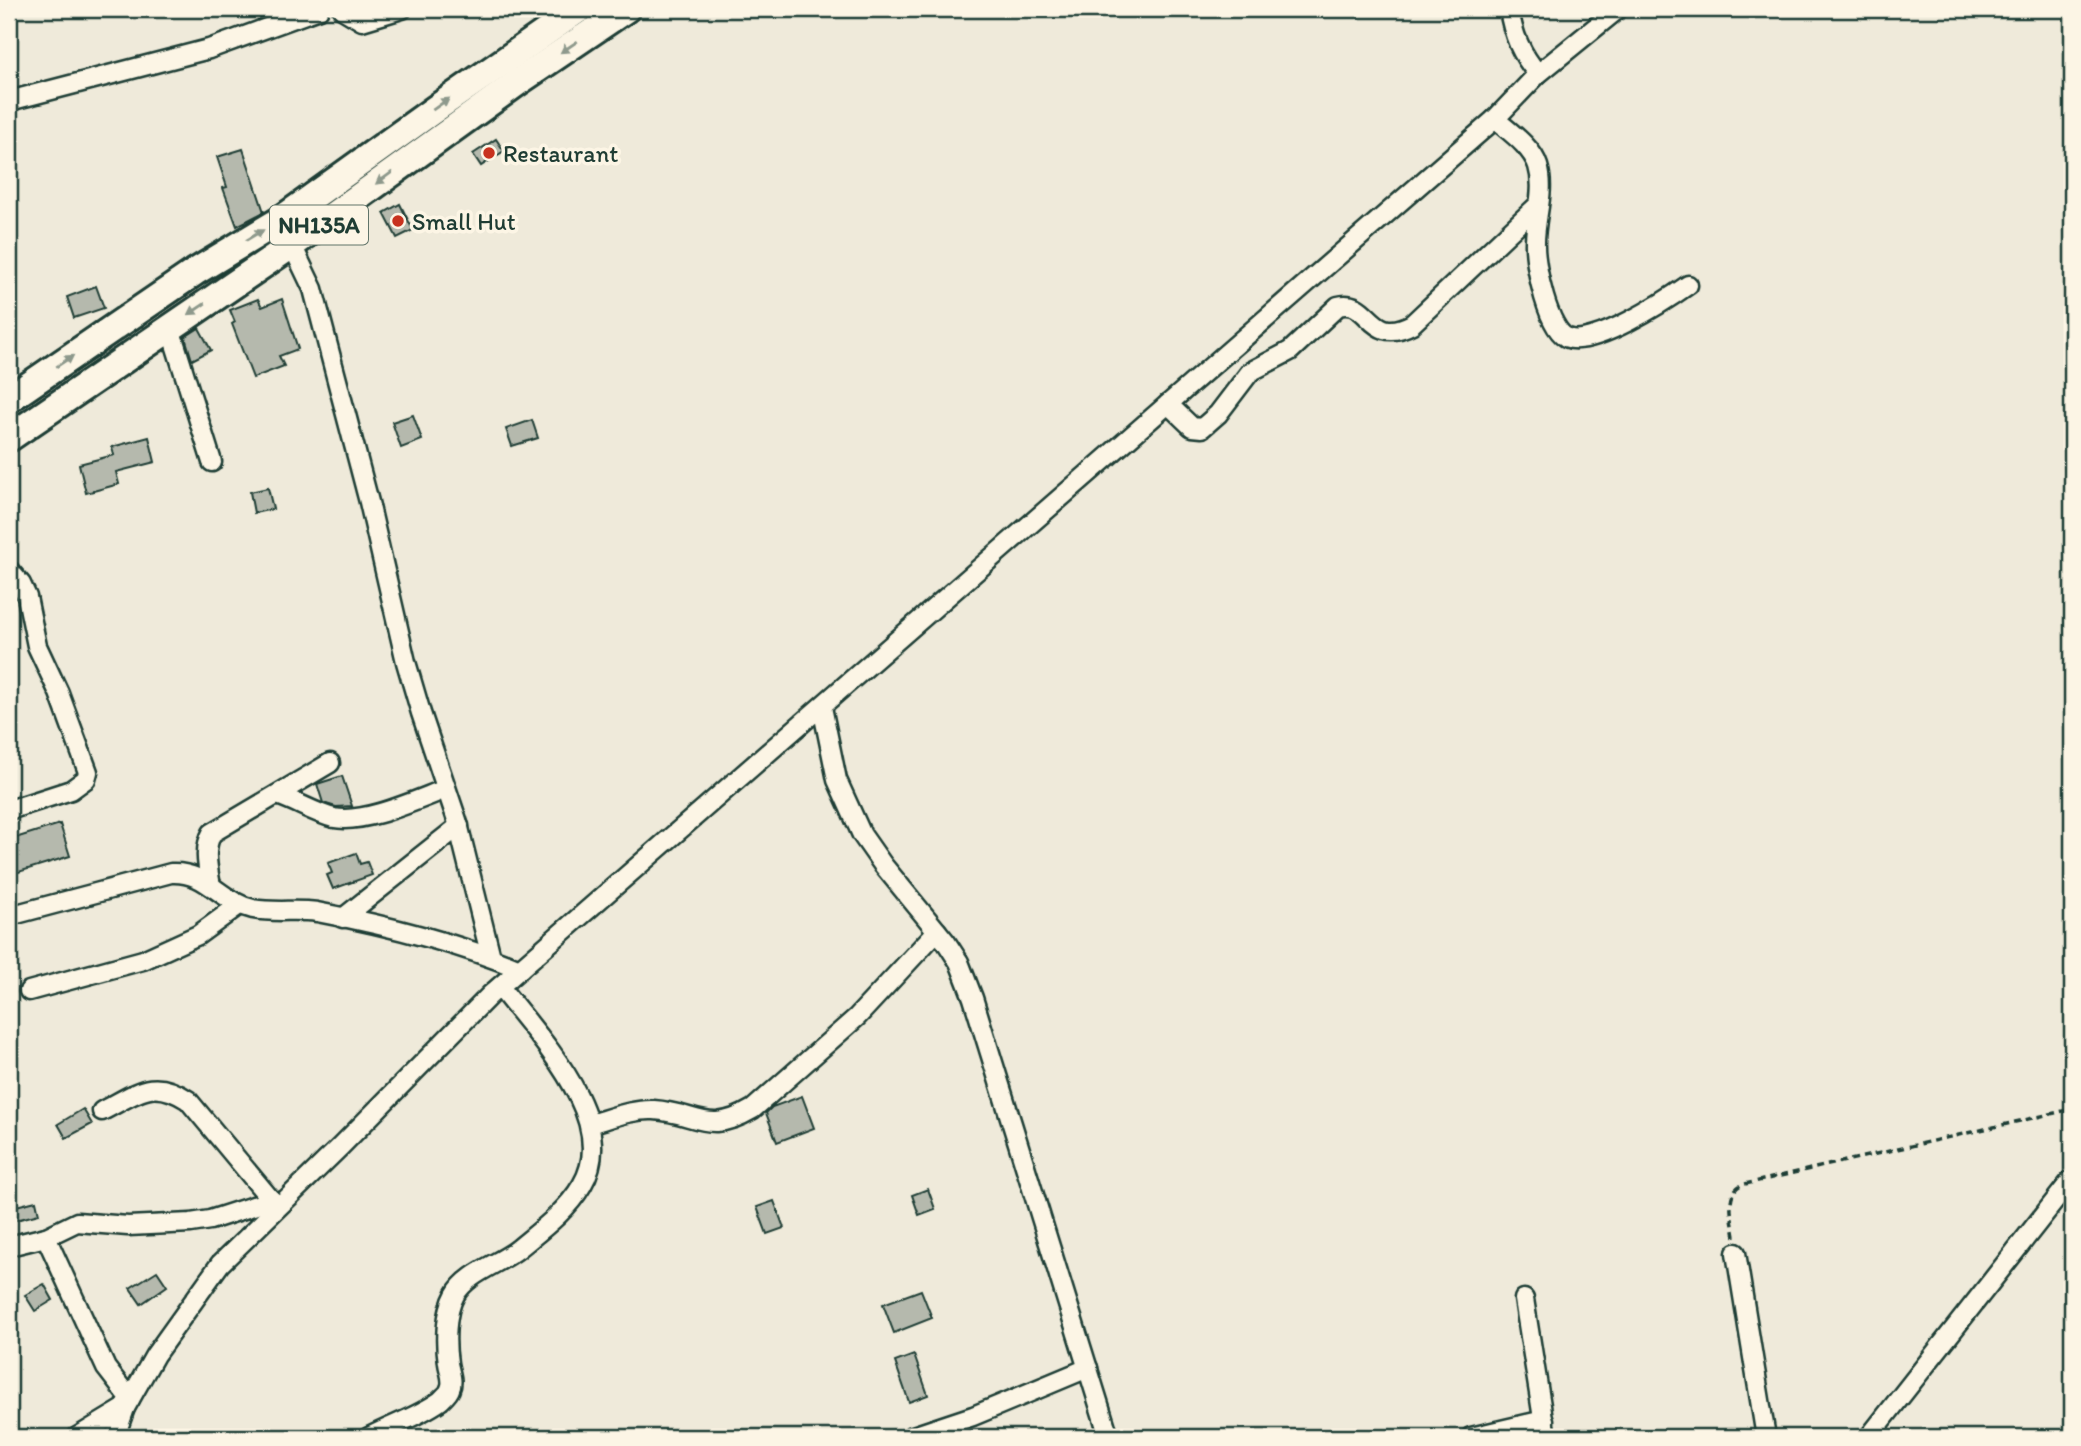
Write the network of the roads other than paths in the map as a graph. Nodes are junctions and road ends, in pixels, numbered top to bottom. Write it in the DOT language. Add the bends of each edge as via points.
graph roads {
  1 [pos="320,9"];
  2 [pos="342,9"];
  3 [pos="402,9"];
  4 [pos="579,9"];
  5 [pos="626,9"];
  6 [pos="1509,9"];
  7 [pos="1618,9"];
  8 [pos="1538,74"];
  9 [pos="9,101"];
  10 [pos="1495,119"];
  11 [pos="1538,205"];
  12 [pos="292,245"];
  13 [pos="1688,285"];
  14 [pos="170,328"];
  15 [pos="9,399"];
  16 [pos="1168,404"];
  17 [pos="9,438"];
  18 [pos="212,462"];
  19 [pos="9,570"];
  20 [pos="822,707"];
  21 [pos="330,763"];
  22 [pos="446,789"];
  23 [pos="277,795"];
  24 [pos="9,810"];
  25 [pos="458,826"];
  26 [pos="211,886"];
  27 [pos="239,905"];
  28 [pos="9,916"];
  29 [pos="343,918"];
  30 [pos="937,931"];
  31 [pos="491,957"];
  32 [pos="520,970"];
  33 [pos="500,987"];
  34 [pos="29,991"];
  35 [pos="102,1111"];
  36 [pos="590,1124"];
  37 [pos="2072,1179"];
  38 [pos="274,1203"];
  39 [pos="46,1237"];
  40 [pos="9,1246"];
  41 [pos="1737,1253"];
  42 [pos="1524,1299"];
  43 [pos="1088,1368"];
  44 [pos="127,1404"];
  45 [pos="1545,1429"];
  46 [pos="77,1437"];
  47 [pos="115,1437"];
  48 [pos="369,1437"];
  49 [pos="910,1437"];
  50 [pos="1110,1437"];
  51 [pos="1471,1437"];
  52 [pos="1766,1437"];
  53 [pos="1869,1437"];
  1 -- 9 [label="street" via="209,49"];
  2 -- 3 [label="street" via="362,21"];
  15 -- 4 [label="highway, NH135A, one-way" via="195,272 279,221"];
  5 -- 12 [label="highway, NH135A, one-way"];
  6 -- 8 [label="street" via="1520,49"];
  7 -- 8 [label="street"];
  8 -- 10 [label="street"];
  10 -- 11 [label="street" via="1537,162"];
  10 -- 16 [label="street"];
  11 -- 13 [label="street" via="1537,270 1546,302 1566,338 1587,337 1634,320"];
  11 -- 16 [label="street" via="1412,324 1387,331 1358,308 1338,306 1290,351 1250,372 1202,428 1192,427"];
  12 -- 14 [label="highway, NH135A, one-way"];
  12 -- 22 [label="street" via="313,289 406,662"];
  14 -- 17 [label="highway, NH135A"];
  14 -- 18 [label="street"];
  16 -- 20 [label="street"];
  19 -- 24 [label="street" via="27,597 37,646 88,772 71,790"];
  20 -- 30 [label="street" via="837,780 862,835"];
  20 -- 32 [label="street"];
  21 -- 23 [label="street"];
  22 -- 23 [label="street" via="349,818 335,818"];
  22 -- 25 [label="street"];
  23 -- 26 [label="street" via="212,833 207,853"];
  25 -- 29 [label="street"];
  25 -- 31 [label="street"];
  26 -- 27 [label="street"];
  26 -- 28 [label="street" via="187,872 171,873"];
  27 -- 29 [label="street"];
  27 -- 34 [label="street" via="198,935 143,960"];
  29 -- 31 [label="street"];
  30 -- 36 [label="street" via="814,1058 736,1119 700,1121 655,1110"];
  30 -- 43 [label="street" via="959,962 973,998"];
  31 -- 32 [label="street"];
  32 -- 33 [label="street"];
  33 -- 36 [label="street" via="568,1077"];
  33 -- 38 [label="street" via="340,1147"];
  35 -- 38 [label="street" via="142,1091 159,1087 174,1091 188,1100"];
  36 -- 48 [label="street" via="590,1168 569,1203 454,1296 446,1346 451,1389 440,1401"];
  37 -- 53 [label="street"];
  38 -- 39 [label="street" via="191,1223 128,1226 77,1222"];
  38 -- 44 [label="street" via="220,1264 155,1355"];
  39 -- 40 [label="street"];
  39 -- 44 [label="street"];
  41 -- 52 [label="street"];
  42 -- 45 [label="street"];
  43 -- 49 [label="street"];
  43 -- 50 [label="street"];
  44 -- 46 [label="street"];
  44 -- 47 [label="street"];
  45 -- 51 [label="street"];
}
